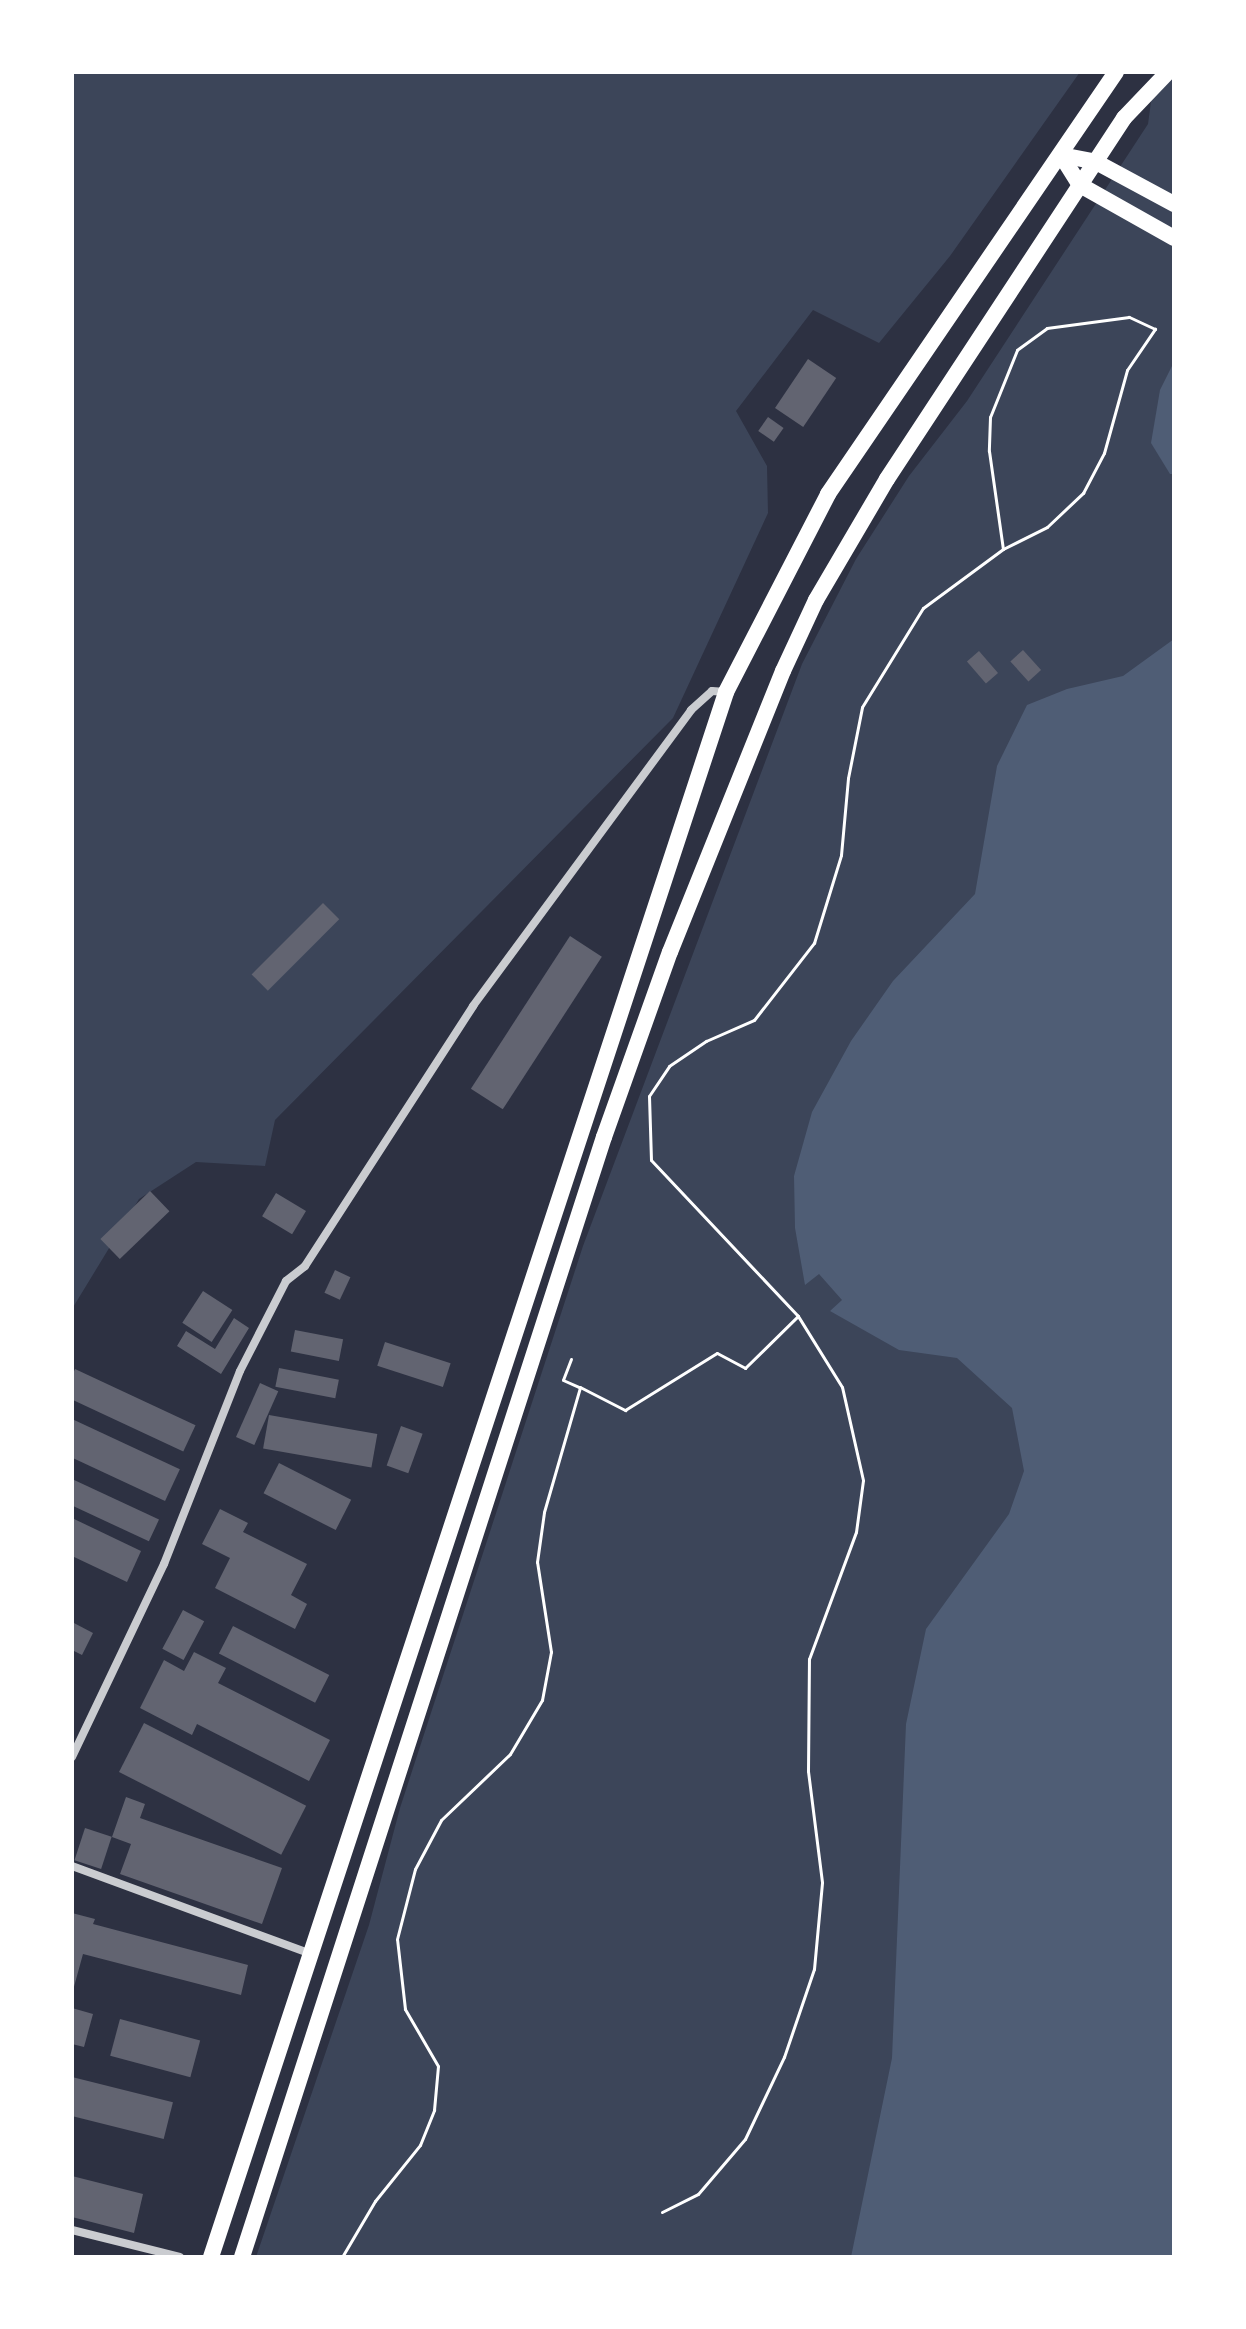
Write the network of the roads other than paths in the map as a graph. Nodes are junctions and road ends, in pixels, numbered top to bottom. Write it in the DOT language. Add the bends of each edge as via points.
graph roads {
  1 [pos="1116,72"];
  2 [pos="1168,72"];
  3 [pos="1061,155"];
  4 [pos="1096,162"];
  5 [pos="1080,185"];
  6 [pos="1174,204"];
  7 [pos="1174,238"];
  8 [pos="726,692"];
  9 [pos="72,1757"];
  10 [pos="72,1866"];
  11 [pos="312,1955"];
  12 [pos="72,2230"];
  13 [pos="180,2257"];
  14 [pos="211,2257"];
  15 [pos="242,2257"];
  1 -- 3 [label="main road"];
  2 -- 4 [label="main road" via="1124,118"];
  3 -- 4 [label="main road"];
  3 -- 5 [label="main road"];
  3 -- 8 [label="main road" via="828,494"];
  4 -- 5 [label="main road"];
  4 -- 6 [label="main road"];
  5 -- 7 [label="main road"];
  5 -- 15 [label="main road" via="851,537 809,614 745,761 604,1137"];
  8 -- 9 [label="street" via="712,691 691,710 473,1006 305,1266 286,1281 240,1371 164,1564"];
  8 -- 11 [label="main road"];
  10 -- 11 [label="street"];
  11 -- 14 [label="main road"];
  12 -- 13 [label="street"];
}
